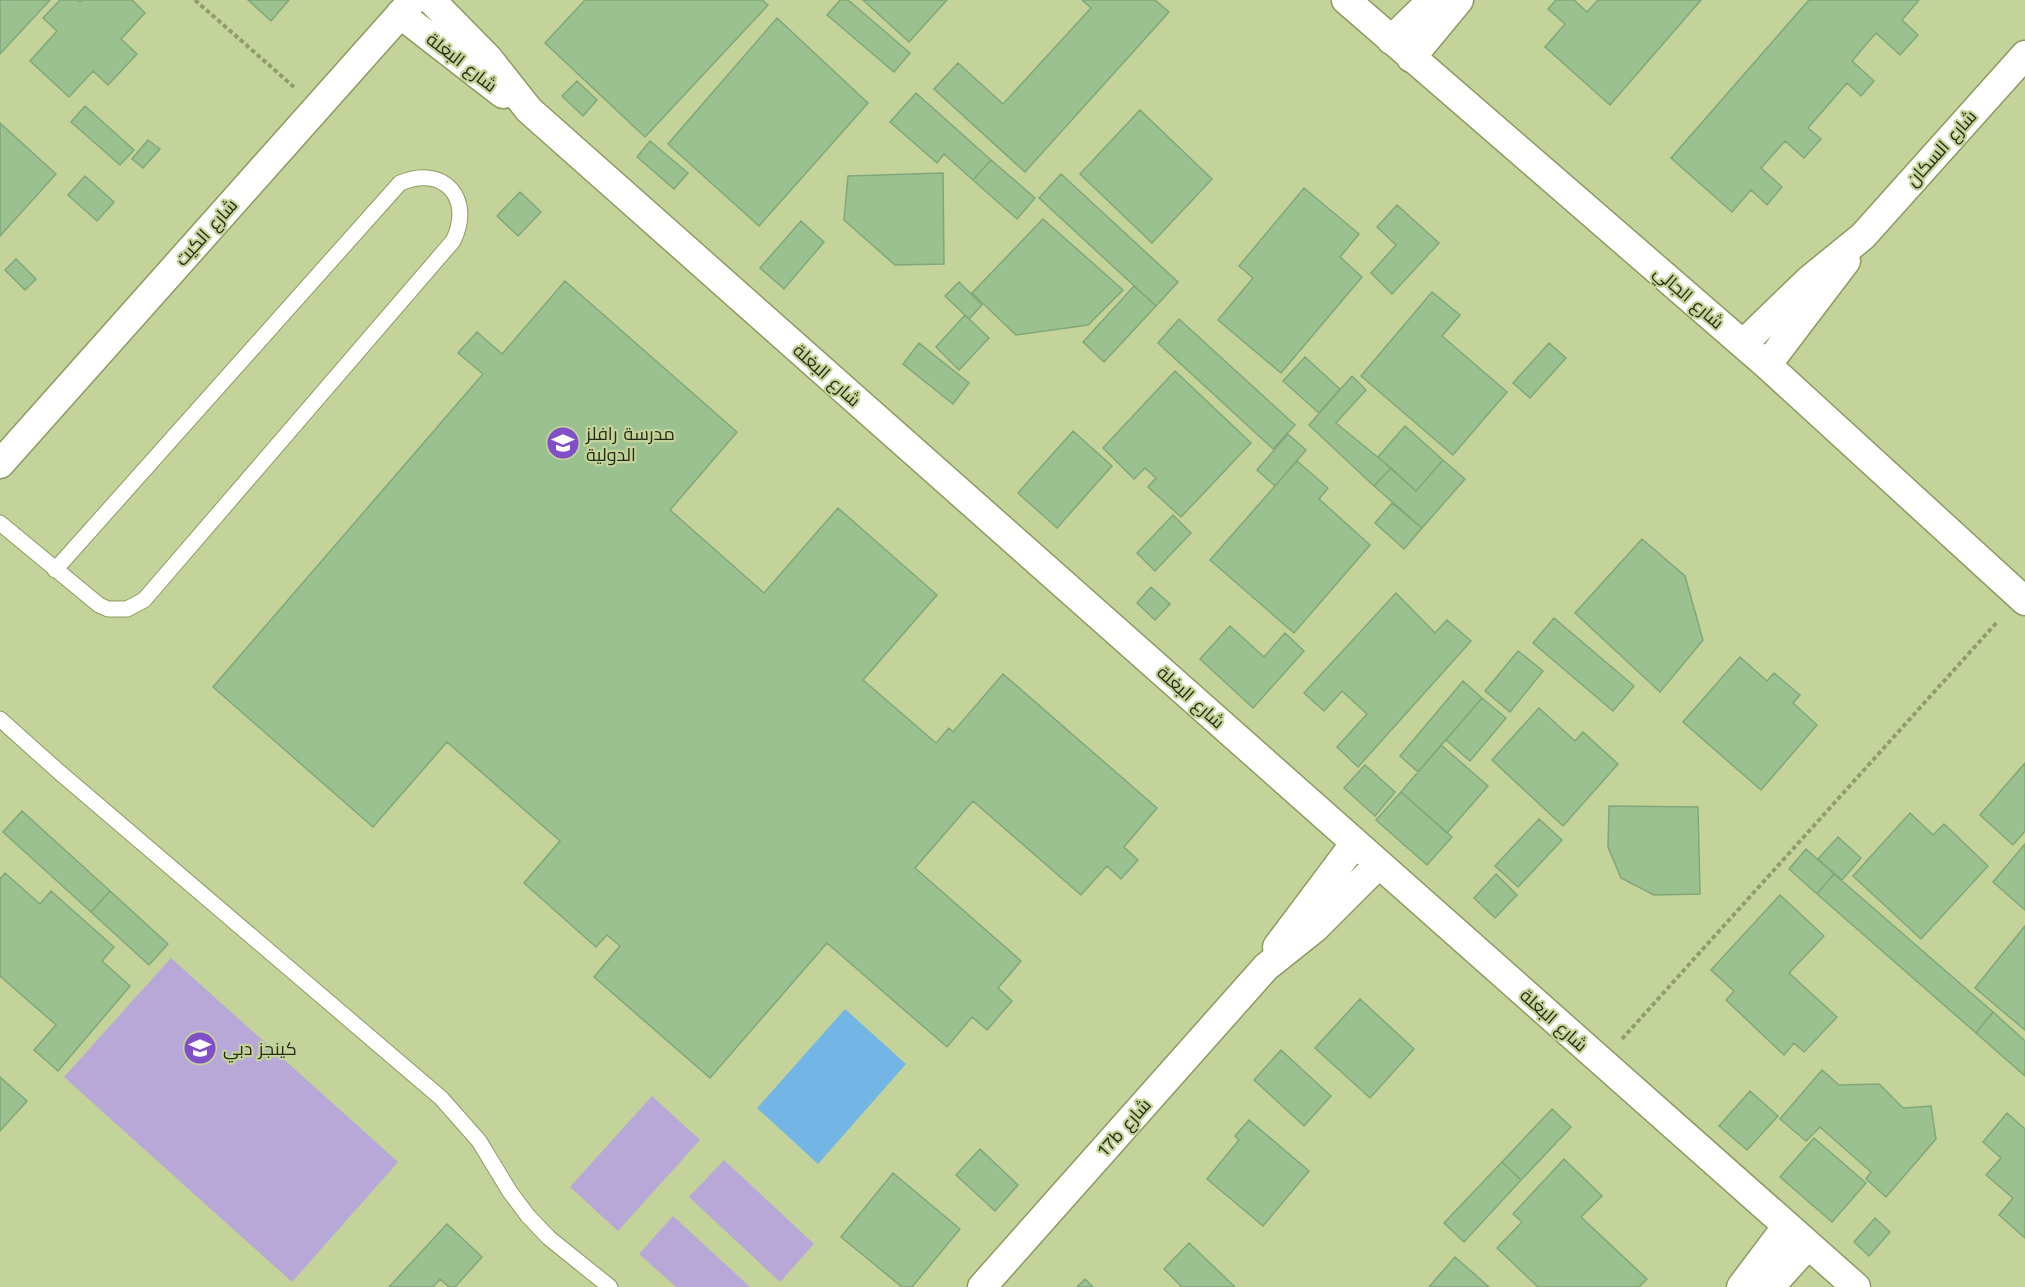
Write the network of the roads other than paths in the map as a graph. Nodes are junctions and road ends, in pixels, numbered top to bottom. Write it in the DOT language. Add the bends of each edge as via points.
graph roads {
  1 [pos="431,0"];
  2 [pos="1346,0"];
  3 [pos="1432,0"];
  4 [pos="1459,0"];
  5 [pos="406,7"];
  6 [pos="1401,49"];
  7 [pos="2025,55"];
  8 [pos="526,107"];
  9 [pos="1858,241"];
  10 [pos="1743,344"];
  11 [pos="1767,365"];
  12 [pos="0,464"];
  13 [pos="0,523"];
  14 [pos="56,570"];
  15 [pos="2023,599"];
  16 [pos="0,719"];
  17 [pos="1355,843"];
  18 [pos="1379,864"];
  19 [pos="1266,967"];
  20 [pos="1787,1226"];
  21 [pos="1808,1245"];
  22 [pos="609,1287"];
  23 [pos="982,1287"];
  24 [pos="1741,1287"];
  25 [pos="1770,1287"];
  26 [pos="1856,1287"];
  1 -- 8 [label="street, شارع البغلة" via="501,73"];
  2 -- 6 [label="street, شارع الجالي"];
  3 -- 6 [label="street"];
  4 -- 6 [label="street"];
  5 -- 8 [label="street, شارع البغلة" via="495,88"];
  5 -- 12 [label="street, شارع الكيت"];
  6 -- 10 [label="street, شارع الجالي"];
  7 -- 9 [label="street, شارع السكان"];
  8 -- 17 [label="street, شارع البغلة"];
  9 -- 10 [label="street, شارع السكان" via="1809,280"];
  9 -- 11 [label="street, شارع السكان" via="1839,273"];
  10 -- 11 [label="street, شارع الجالي"];
  11 -- 15 [label="street, شارع الجالي"];
  13 -- 14 [label="lane"];
  14 -- 14 [label="lane" via="108,609 128,609 144,600 453,241 462,214 451,189 427,177 413,177 400,183"];
  16 -- 22 [label="lane" via="441,1098 479,1141 528,1216"];
  17 -- 18 [label="street, شارع البغلة"];
  17 -- 19 [label="street, 17b شارع" via="1290,928"];
  18 -- 19 [label="street, 17b شارع" via="1315,928"];
  18 -- 20 [label="street, شارع البغلة"];
  19 -- 23 [label="street, 17b شارع"];
  20 -- 21 [label="street, شارع البغلة"];
  20 -- 24 [label="street"];
  21 -- 25 [label="street"];
  21 -- 26 [label="street, شارع البغلة"];
}
